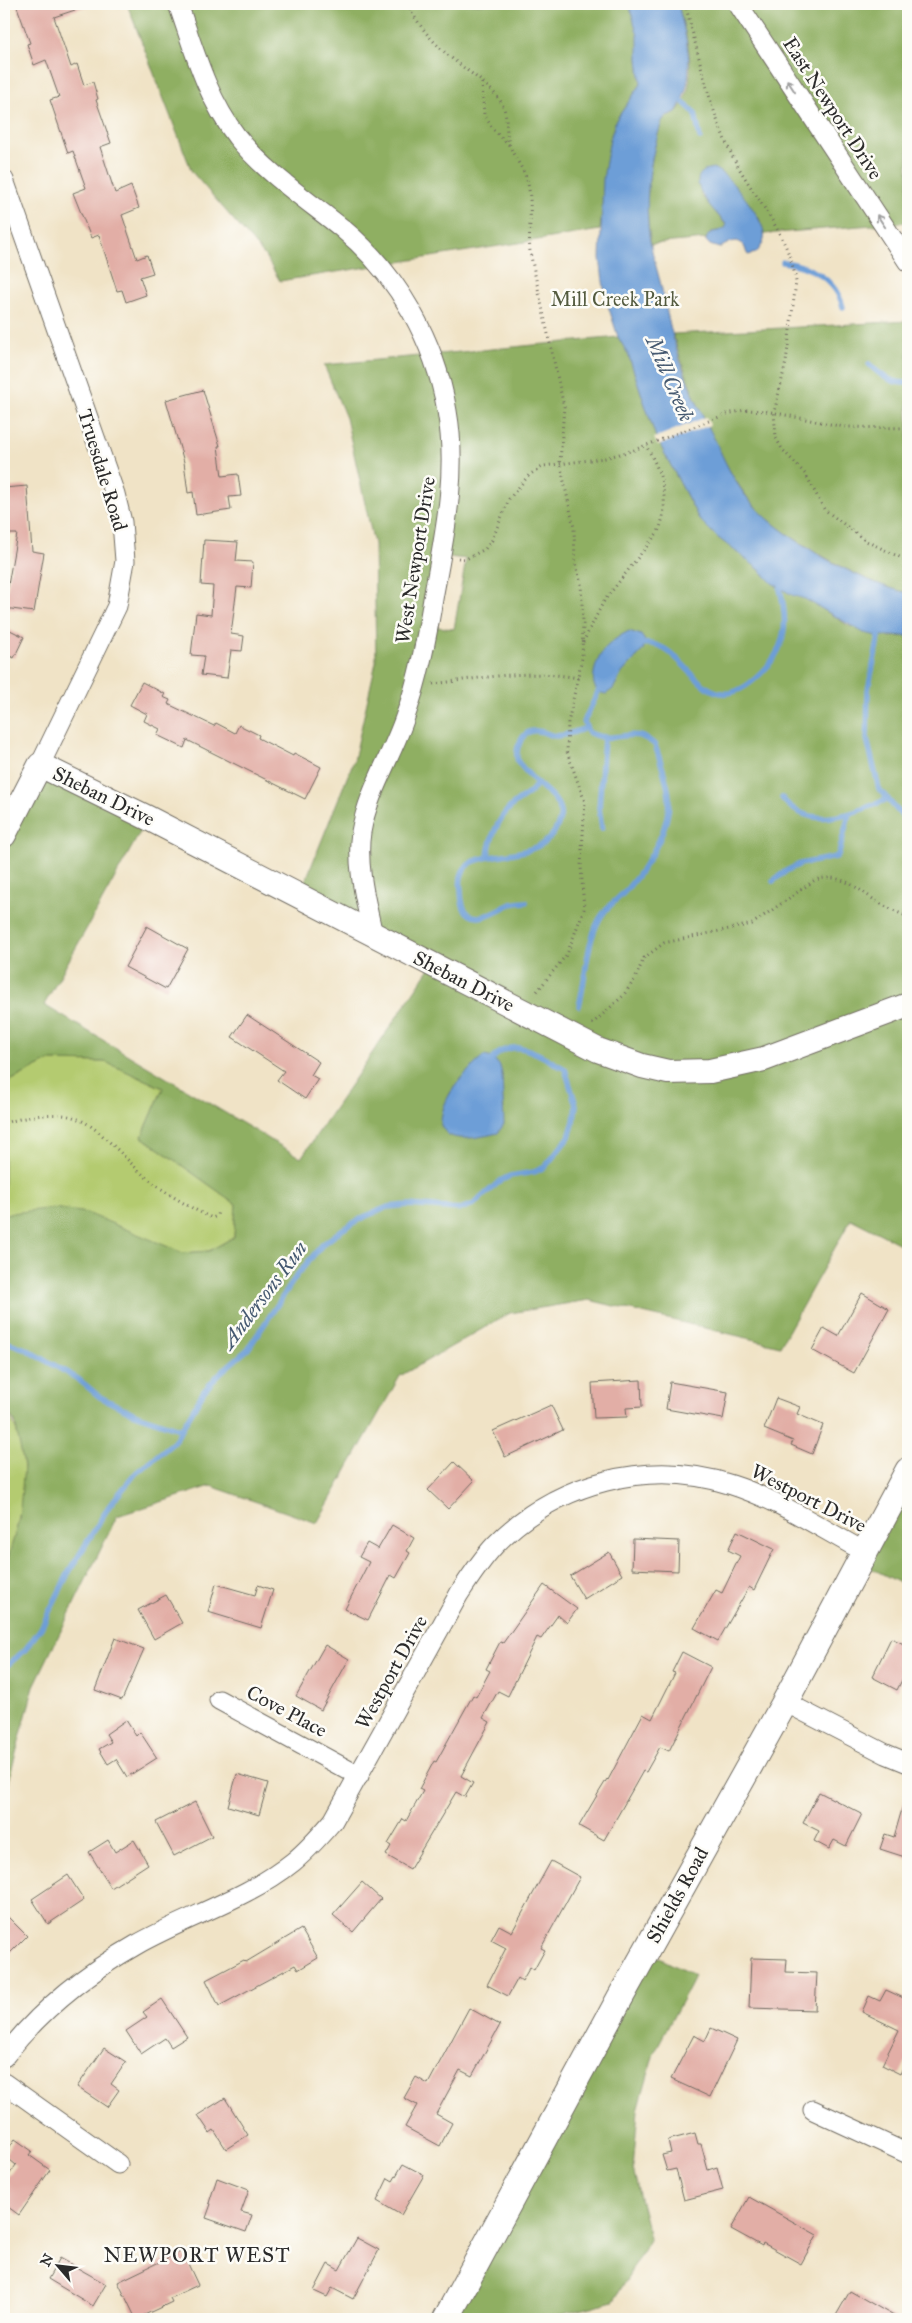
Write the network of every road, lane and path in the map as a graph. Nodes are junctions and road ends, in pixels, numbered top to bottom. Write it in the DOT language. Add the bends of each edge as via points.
graph roads {
  1 [pos="178,4"];
  2 [pos="408,4"];
  3 [pos="685,4"];
  4 [pos="738,4"];
  5 [pos="482,83"];
  6 [pos="509,146"];
  7 [pos="4,180"];
  8 [pos="908,262"];
  9 [pos="774,413"];
  10 [pos="908,428"];
  11 [pos="646,446"];
  12 [pos="560,463"];
  13 [pos="441,555"];
  14 [pos="908,561"];
  15 [pos="582,645"];
  16 [pos="578,678"];
  17 [pos="415,686"];
  18 [pos="40,765"];
  19 [pos="4,835"];
  20 [pos="908,917"];
  21 [pos="373,935"];
  22 [pos="908,1005"];
  23 [pos="521,1010"];
  24 [pos="598,1017"];
  25 [pos="4,1123"];
  26 [pos="218,1210"];
  27 [pos="908,1471"];
  28 [pos="864,1552"];
  29 [pos="219,1700"];
  30 [pos="785,1702"];
  31 [pos="908,1763"];
  32 [pos="359,1776"];
  33 [pos="4,2057"];
  34 [pos="4,2083"];
  35 [pos="813,2110"];
  36 [pos="908,2154"];
  37 [pos="118,2164"];
  38 [pos="446,2319"];
  1 -- 13 [label="street, West Newport Drive" via="206,82 219,111 238,138 267,168 346,232 377,262 401,293 419,326 435,362 448,414 451,483"];
  2 -- 5 [label="path" via="423,29"];
  3 -- 9 [label="path" via="704,79 724,136 743,175 785,243 794,269 796,282 786,362"];
  8 -- 4 [label="street, East Newport Drive, one-way"];
  5 -- 6 [label="path" via="484,115"];
  5 -- 6 [label="path" via="500,100 505,111"];
  6 -- 12 [label="path" via="528,182 531,200 530,252 564,407"];
  7 -- 18 [label="street, Truesdale Road" via="115,494 125,542 125,562 116,606"];
  9 -- 10 [label="path" via="844,427"];
  9 -- 11 [label="path" via="745,410"];
  9 -- 14 [label="path" via="776,438 806,475 824,509 866,541"];
  11 -- 12 [label="path" via="605,458"];
  11 -- 15 [label="path" via="660,472 664,519 653,540 604,601"];
  12 -- 13 [label="path" via="544,466 518,486 485,550 466,559"];
  12 -- 15 [label="path" via="574,528 575,561 581,584"];
  13 -- 17 [label="street, West Newport Drive"];
  15 -- 16 [label="path"];
  16 -- 17 [label="path" via="559,674 492,676"];
  16 -- 23 [label="path" via="567,740 569,763 580,783 585,802 581,866 584,908 567,954"];
  17 -- 21 [label="street, West Newport Drive" via="361,831 360,862"];
  18 -- 19 [label="street, Truesdale Road"];
  18 -- 21 [label="street, Sheban Drive"];
  20 -- 24 [label="path" via="840,878 821,878 804,886 752,924 658,946 644,958 623,996"];
  21 -- 23 [label="street, Sheban Drive"];
  22 -- 23 [label="street, Sheban Drive" via="764,1059 726,1069 687,1073 619,1059"];
  25 -- 26 [label="path" via="57,1113 77,1118 93,1126 137,1170 196,1211 212,1218 217,1216"];
  27 -- 28 [label="main road, Shields Road"];
  28 -- 30 [label="main road, Shields Road"];
  28 -- 32 [label="street, Westport Drive" via="760,1496 707,1478 635,1475 570,1492 516,1526 476,1567"];
  29 -- 32 [label="street, Cove Place"];
  30 -- 31 [label="street"];
  30 -- 38 [label="main road, Shields Road" via="615,2006"];
  32 -- 33 [label="street, Westport Drive" via="333,1821 294,1861 258,1885 137,1944 86,1976 32,2023"];
  34 -- 37 [label="street"];
  35 -- 36 [label="street"];
}
